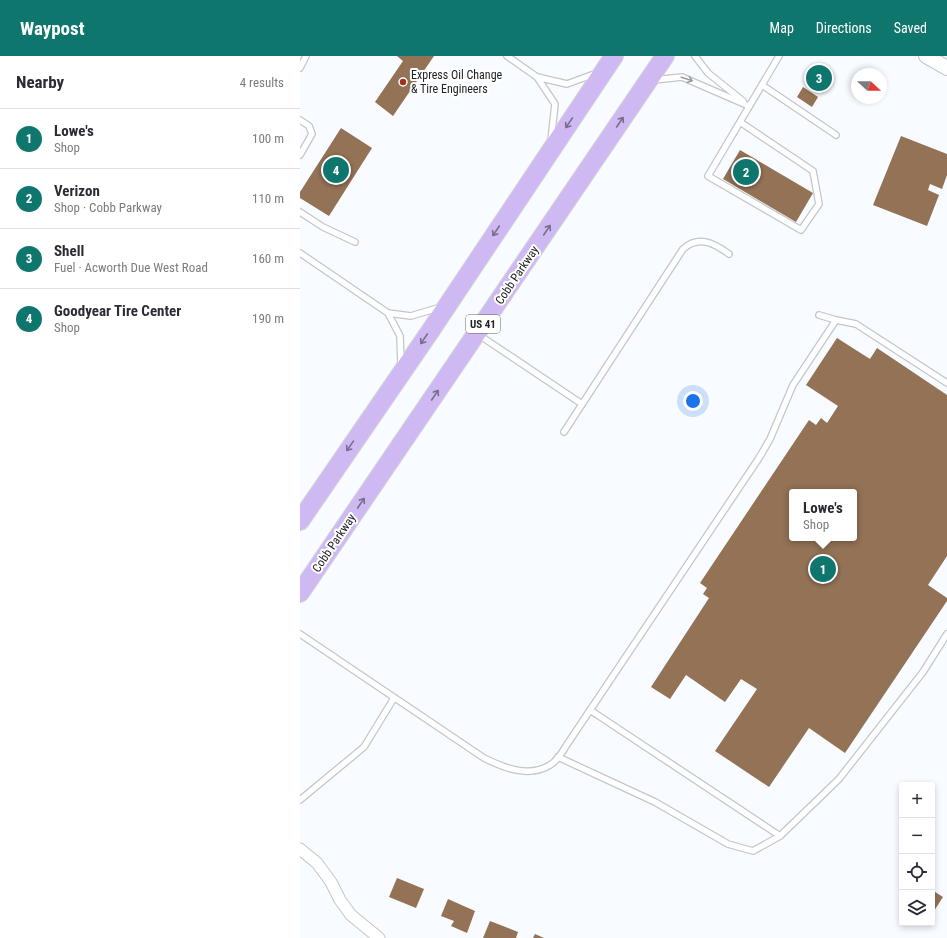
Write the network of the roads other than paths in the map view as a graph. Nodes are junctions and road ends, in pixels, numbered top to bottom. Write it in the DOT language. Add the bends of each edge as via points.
graph roads {
  1 [pos="507,56"];
  2 [pos="665,56"];
  3 [pos="695,56"];
  4 [pos="779,56"];
  5 [pos="926,56"];
  6 [pos="304,58"];
  7 [pos="609,63"];
  8 [pos="300,68"];
  9 [pos="947,68"];
  10 [pos="538,77"];
  11 [pos="649,81"];
  12 [pos="762,85"];
  13 [pos="750,106"];
  14 [pos="300,120"];
  15 [pos="740,122"];
  16 [pos="836,135"];
  17 [pos="550,151"];
  18 [pos="300,155"];
  19 [pos="300,212"];
  20 [pos="355,242"];
  21 [pos="300,253"];
  22 [pos="729,254"];
  23 [pos="447,305"];
  24 [pos="388,313"];
  25 [pos="819,315"];
  26 [pos="836,320"];
  27 [pos="477,333"];
  28 [pos="402,372"];
  29 [pos="947,383"];
  30 [pos="582,404"];
  31 [pos="564,432"];
  32 [pos="300,521"];
  33 [pos="300,593"];
  34 [pos="300,634"];
  35 [pos="947,634"];
  36 [pos="394,698"];
  37 [pos="590,710"];
  38 [pos="558,757"];
  39 [pos="300,800"];
  40 [pos="780,836"];
  41 [pos="301,851"];
  42 [pos="379,938"];
  1 -- 10 [label="lane"];
  2 -- 11 [label="main road, Cobb Parkway / US 41"];
  3 -- 13 [label="lane" via="708,73"];
  4 -- 12 [label="lane"];
  5 -- 9 [label="street"];
  6 -- 8 [label="lane"];
  7 -- 10 [label="lane" via="567,84"];
  7 -- 17 [label="main road, one-way"];
  10 -- 17 [label="lane" via="555,104"];
  11 -- 13 [label="lane, one-way" via="682,77"];
  27 -- 11 [label="main road, Cobb Parkway / US 41, one-way"];
  12 -- 13 [label="lane"];
  12 -- 16 [label="lane"];
  13 -- 15 [label="lane"];
  14 -- 18 [label="lane" via="309,126 312,134"];
  15 -- 15 [label="lane" via="708,176 801,230 819,204 813,171"];
  17 -- 23 [label="main road, one-way"];
  19 -- 20 [label="lane" via="323,227"];
  21 -- 24 [label="lane"];
  22 -- 30 [label="lane" via="717,246 698,241 683,250"];
  23 -- 24 [label="lane" via="411,316"];
  23 -- 28 [label="main road, one-way"];
  24 -- 28 [label="lane" via="400,336"];
  25 -- 26 [label="lane"];
  26 -- 29 [label="lane" via="856,324"];
  26 -- 37 [label="lane" via="793,386 759,458"];
  27 -- 30 [label="lane"];
  33 -- 27 [label="main road, Cobb Parkway / US 41, one-way"];
  28 -- 32 [label="main road, one-way"];
  30 -- 31 [label="lane"];
  34 -- 36 [label="lane"];
  35 -- 40 [label="lane" via="923,672 839,779"];
  36 -- 38 [label="lane" via="478,755 502,766 532,772 550,765"];
  36 -- 39 [label="lane" via="364,747"];
  37 -- 38 [label="lane"];
  37 -- 40 [label="lane"];
  38 -- 40 [label="lane" via="655,802 728,844 753,851"];
  41 -- 42 [label="street" via="318,863 351,915"];
}
